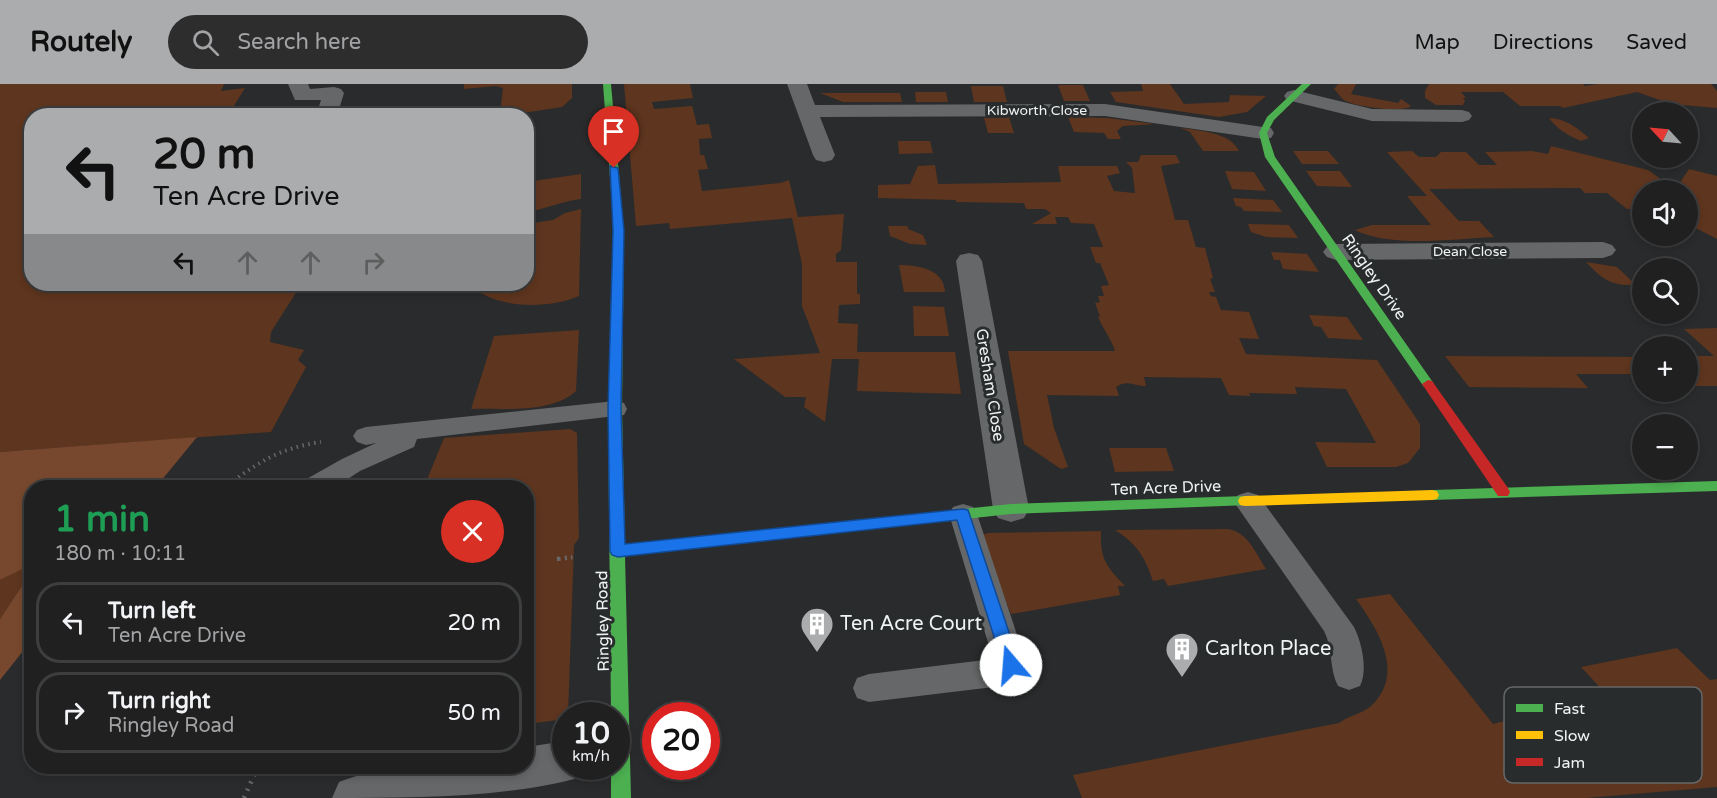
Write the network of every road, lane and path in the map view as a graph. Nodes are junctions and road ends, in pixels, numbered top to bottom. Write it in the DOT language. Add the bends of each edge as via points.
graph roads {
  1 [pos="298,84"];
  2 [pos="607,84"];
  3 [pos="797,84"];
  4 [pos="1300,90"];
  5 [pos="329,108"];
  6 [pos="809,111"];
  7 [pos="1462,116"];
  8 [pos="1263,133"];
  9 [pos="824,155"];
  10 [pos="1603,250"];
  11 [pos="1336,252"];
  12 [pos="969,261"];
  13 [pos="615,409"];
  14 [pos="436,429"];
  15 [pos="366,436"];
  16 [pos="235,480"];
  17 [pos="327,480"];
  18 [pos="1717,486"];
  19 [pos="1503,492"];
  20 [pos="1248,502"];
  21 [pos="1011,509"];
  22 [pos="963,514"];
  23 [pos="618,551"];
  24 [pos="1349,676"];
  25 [pos="869,688"];
  26 [pos="619,702"];
  27 [pos="552,764"];
  28 [pos="534,767"];
  29 [pos="254,774"];
  30 [pos="496,774"];
  31 [pos="620,780"];
  32 [pos="244,798"];
  33 [pos="355,798"];
  34 [pos="621,798"];
  1 -- 5 [label="street" via="302,96 334,93"];
  2 -- 13 [label="street, Ringley Road" via="619,231"];
  3 -- 6 [label="street"];
  4 -- 7 [label="street" via="1372,115 1427,110"];
  4 -- 8 [label="street" via="1270,119"];
  6 -- 8 [label="street, Kibworth Close" via="1105,110"];
  6 -- 9 [label="street"];
  8 -- 11 [label="street, Ringley Drive" via="1270,157"];
  10 -- 11 [label="street, Dean Close"];
  11 -- 19 [label="street, Ringley Drive"];
  12 -- 21 [label="street, Gresham Close"];
  13 -- 14 [label="lane"];
  13 -- 23 [label="street, Ringley Road"];
  14 -- 15 [label="lane"];
  14 -- 17 [label="lane" via="379,451"];
  15 -- 16 [label="path" via="282,448"];
  18 -- 19 [label="street, Ten Acre Drive"];
  19 -- 20 [label="street, Ten Acre Drive"];
  20 -- 21 [label="street, Ten Acre Drive"];
  20 -- 24 [label="lane" via="1335,622 1343,636"];
  21 -- 22 [label="street, Ten Acre Drive"];
  22 -- 23 [label="street, Ten Acre Drive"];
  22 -- 25 [label="lane" via="1011,665 1002,672"];
  23 -- 26 [label="street, Ringley Road"];
  27 -- 28 [label="street"];
  29 -- 32 [label="path"];
  30 -- 33 [label="street"];
  31 -- 34 [label="street, Ringley Road"];
}
